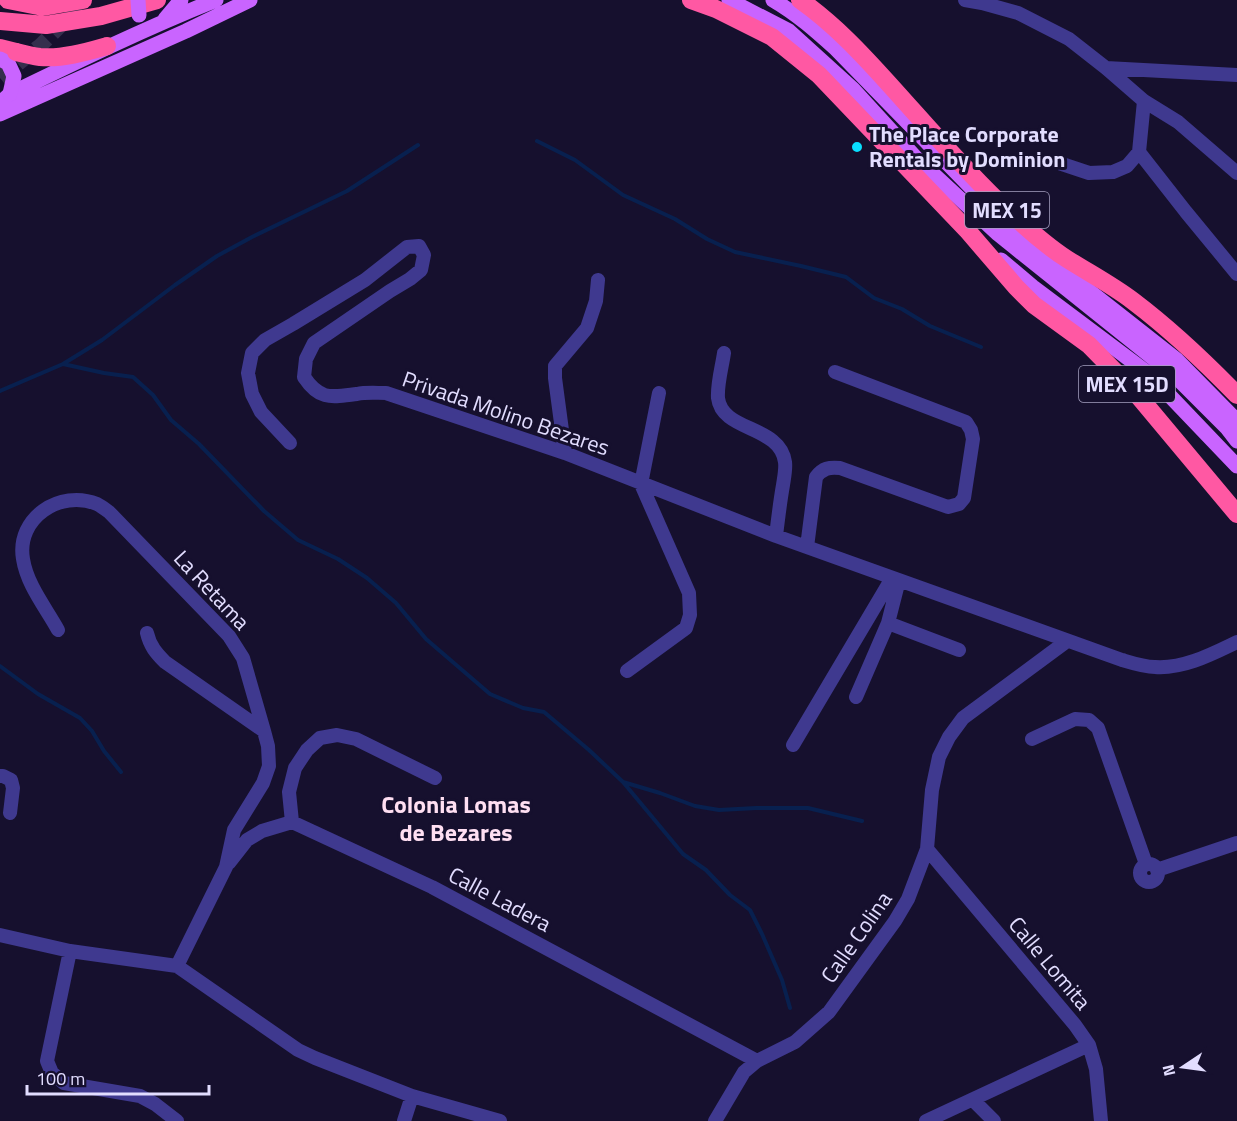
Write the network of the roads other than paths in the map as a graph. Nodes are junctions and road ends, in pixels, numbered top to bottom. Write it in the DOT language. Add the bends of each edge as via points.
graph roads {
  1 [pos="8,0"];
  2 [pos="83,0"];
  3 [pos="138,0"];
  4 [pos="157,0"];
  5 [pos="181,0"];
  6 [pos="216,0"];
  7 [pos="250,0"];
  8 [pos="691,0"];
  9 [pos="729,0"];
  10 [pos="773,0"];
  11 [pos="800,0"];
  12 [pos="965,0"];
  13 [pos="0,21"];
  14 [pos="163,21"];
  15 [pos="129,36"];
  16 [pos="107,46"];
  17 [pos="5,53"];
  18 [pos="1106,68"];
  19 [pos="1237,75"];
  20 [pos="5,98"];
  21 [pos="1144,101"];
  22 [pos="0,114"];
  23 [pos="1139,152"];
  24 [pos="1059,163"];
  25 [pos="1237,173"];
  26 [pos="967,230"];
  27 [pos="1237,274"];
  28 [pos="598,280"];
  29 [pos="724,352"];
  30 [pos="835,372"];
  31 [pos="659,393"];
  32 [pos="1237,395"];
  33 [pos="1237,421"];
  34 [pos="1237,441"];
  35 [pos="290,443"];
  36 [pos="565,453"];
  37 [pos="1237,466"];
  38 [pos="641,484"];
  39 [pos="1237,514"];
  40 [pos="776,536"];
  41 [pos="807,547"];
  42 [pos="896,579"];
  43 [pos="888,623"];
  44 [pos="58,630"];
  45 [pos="147,633"];
  46 [pos="1067,641"];
  47 [pos="1237,642"];
  48 [pos="959,650"];
  49 [pos="627,671"];
  50 [pos="856,697"];
  51 [pos="264,731"];
  52 [pos="1032,739"];
  53 [pos="793,745"];
  54 [pos="0,776"];
  55 [pos="435,778"];
  56 [pos="10,813"];
  57 [pos="292,822"];
  58 [pos="1237,843"];
  59 [pos="927,849"];
  60 [pos="226,867"];
  61 [pos="0,935"];
  62 [pos="70,951"];
  63 [pos="177,966"];
  64 [pos="1089,1045"];
  65 [pos="757,1061"];
  66 [pos="412,1096"];
  67 [pos="973,1100"];
  68 [pos="177,1121"];
  69 [pos="404,1121"];
  70 [pos="500,1121"];
  71 [pos="715,1121"];
  72 [pos="926,1121"];
  73 [pos="994,1121"];
  74 [pos="1101,1121"];
  1 -- 2 [label="highway" via="43,7"];
  3 -- 15 [label="main road, bridge" via="139,15"];
  4 -- 13 [label="highway" via="101,16 46,25"];
  5 -- 14 [label="main road"];
  6 -- 14 [label="main road"];
  7 -- 22 [label="main road"];
  8 -- 26 [label="highway, MEX 15" via="772,37 819,75"];
  9 -- 34 [label="main road" via="789,31 998,234 1174,375"];
  10 -- 33 [label="main road" via="836,49 1029,247 1177,360"];
  11 -- 32 [label="highway, MEX 15" via="843,35 1026,227 1067,259 1132,300"];
  12 -- 18 [label="street" via="1018,13 1069,39"];
  14 -- 15 [label="main road"];
  15 -- 16 [label="main road"];
  16 -- 17 [label="highway, bridge" via="53,57"];
  16 -- 20 [label="main road, bridge"];
  17 -- 20 [label="main road, bridge" via="14,76"];
  18 -- 19 [label="street"];
  18 -- 21 [label="street"];
  21 -- 23 [label="street"];
  21 -- 25 [label="street" via="1178,122"];
  23 -- 24 [label="street" via="1127,166 1113,172 1089,173"];
  23 -- 27 [label="street"];
  26 -- 37 [label="main road, MEX 15" via="1033,287 1149,374"];
  26 -- 39 [label="highway, MEX 15D" via="1034,305 1089,345 1135,392"];
  28 -- 36 [label="street" via="587,328 555,366"];
  29 -- 40 [label="street" via="718,400 723,411 774,440 782,452 785,463"];
  30 -- 41 [label="street" via="966,422 973,439 964,498 948,507 840,468 822,469 816,477"];
  31 -- 38 [label="street"];
  35 -- 36 [label="street, Privada Molino Bezares" via="261,412 252,394 248,373 252,353 265,340 365,280 406,247 419,246 424,255 421,270 314,343 306,359 304,377 311,388 328,397 386,393"];
  36 -- 38 [label="street, Privada Molino Bezares"];
  38 -- 40 [label="street, Privada Molino Bezares"];
  38 -- 49 [label="street" via="690,593 690,615 686,628"];
  40 -- 41 [label="street, Privada Molino Bezares"];
  41 -- 42 [label="street, Privada Molino Bezares"];
  42 -- 43 [label="street"];
  42 -- 46 [label="street, Privada Molino Bezares"];
  42 -- 53 [label="street"];
  43 -- 48 [label="street"];
  43 -- 50 [label="street"];
  44 -- 51 [label="street, La Retama" via="29,579 23,540 30,524 45,509 64,501 98,504 230,636 243,658"];
  45 -- 51 [label="street" via="155,652 165,662"];
  46 -- 47 [label="street, Privada Molino Bezares" via="1156,668 1208,656"];
  46 -- 59 [label="street, Calle Colina" via="963,718 950,737 939,757 932,790"];
  51 -- 60 [label="street, La Retama" via="269,766 234,830"];
  52 -- 58 [label="street" via="1075,719 1089,720 1098,728 1152,867"];
  54 -- 56 [label="street" via="11,780"];
  55 -- 57 [label="street" via="356,739 337,735 320,738 295,768 289,792"];
  57 -- 60 [label="street" via="261,831 247,840"];
  57 -- 65 [label="street, Calle Ladera" via="432,887"];
  59 -- 64 [label="street, Calle Lomita"];
  59 -- 65 [label="street, Calle Colina" via="895,921 829,1012 795,1042"];
  60 -- 63 [label="street, La Retama"];
  61 -- 62 [label="street"];
  62 -- 63 [label="street"];
  62 -- 68 [label="street" via="47,1061 52,1073 64,1083 140,1096"];
  63 -- 66 [label="street" via="298,1050"];
  64 -- 67 [label="street"];
  64 -- 74 [label="street, Calle Lomita" via="1096,1069"];
  65 -- 71 [label="street, Calle Colina" via="744,1072"];
  66 -- 69 [label="street"];
  66 -- 70 [label="street"];
  67 -- 72 [label="street"];
  67 -- 73 [label="street"];
}
